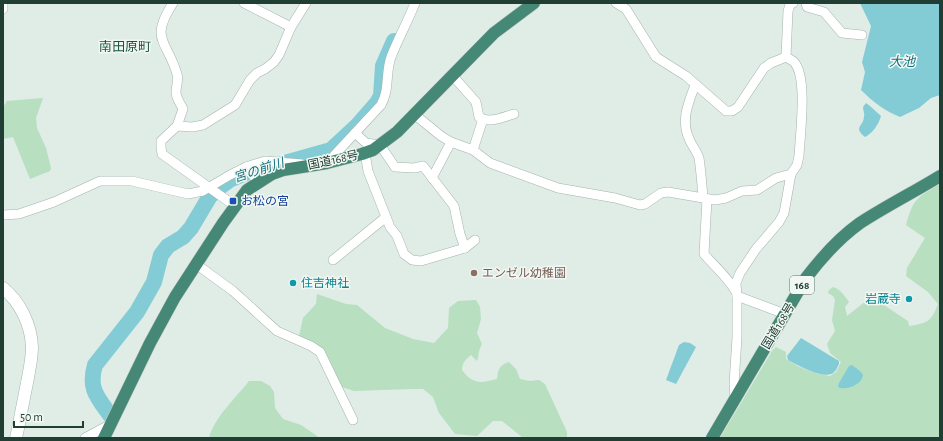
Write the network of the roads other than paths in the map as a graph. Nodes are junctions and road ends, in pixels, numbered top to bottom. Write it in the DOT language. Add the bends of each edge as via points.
graph roads {
  1 [pos="3,3"];
  2 [pos="173,3"];
  3 [pos="244,3"];
  4 [pos="306,3"];
  5 [pos="415,3"];
  6 [pos="534,3"];
  7 [pos="616,3"];
  8 [pos="793,3"];
  9 [pos="806,3"];
  10 [pos="3,8"];
  11 [pos="291,27"];
  12 [pos="862,35"];
  13 [pos="786,57"];
  14 [pos="452,75"];
  15 [pos="695,85"];
  16 [pos="414,114"];
  17 [pos="514,114"];
  18 [pos="483,119"];
  19 [pos="177,126"];
  20 [pos="355,134"];
  21 [pos="451,142"];
  22 [pos="380,145"];
  23 [pos="473,150"];
  24 [pos="365,153"];
  25 [pos="327,163"];
  26 [pos="311,166"];
  27 [pos="246,167"];
  28 [pos="791,174"];
  29 [pos="940,176"];
  30 [pos="432,178"];
  31 [pos="258,182"];
  32 [pos="209,187"];
  33 [pos="705,199"];
  34 [pos="235,206"];
  35 [pos="3,215"];
  36 [pos="386,217"];
  37 [pos="475,240"];
  38 [pos="465,248"];
  39 [pos="333,260"];
  40 [pos="196,264"];
  41 [pos="3,288"];
  42 [pos="737,295"];
  43 [pos="785,314"];
  44 [pos="735,399"];
  45 [pos="353,420"];
  46 [pos="109,432"];
  47 [pos="17,438"];
  48 [pos="85,438"];
  49 [pos="712,438"];
  1 -- 10 [label="street"];
  2 -- 19 [label="street" via="164,16 160,35 178,75 175,93 183,109"];
  3 -- 11 [label="street"];
  4 -- 11 [label="street"];
  5 -- 20 [label="street" via="391,57 386,97"];
  6 -- 14 [label="highway, 国道168号" via="494,33"];
  7 -- 15 [label="street" via="626,9 656,57 686,76"];
  8 -- 13 [label="street" via="788,11"];
  9 -- 12 [label="street" via="807,6 824,12 842,33"];
  11 -- 19 [label="street" via="274,62 256,73 234,105 203,125"];
  13 -- 15 [label="street" via="764,68 738,107 732,111 726,111"];
  13 -- 28 [label="street" via="795,63 803,90 799,156"];
  14 -- 16 [label="highway, 国道168号"];
  14 -- 18 [label="street" via="476,102 479,117"];
  15 -- 33 [label="street" via="684,120 686,131 698,157"];
  16 -- 21 [label="street"];
  16 -- 22 [label="highway, 国道168号"];
  17 -- 18 [label="street" via="491,120"];
  18 -- 23 [label="street"];
  19 -- 32 [label="street" via="161,141 162,154"];
  20 -- 22 [label="street" via="361,140"];
  20 -- 25 [label="street"];
  21 -- 23 [label="street"];
  21 -- 30 [label="street"];
  22 -- 24 [label="highway, 国道168号"];
  22 -- 30 [label="street" via="395,167 423,166"];
  23 -- 33 [label="street" via="490,163 558,188 640,205 661,193 668,192"];
  24 -- 25 [label="highway, 国道168号"];
  24 -- 36 [label="street" via="368,171"];
  25 -- 26 [label="highway, 国道168号"];
  26 -- 27 [label="street" via="265,161"];
  26 -- 31 [label="highway, 国道168号" via="283,170"];
  27 -- 31 [label="street"];
  27 -- 32 [label="street"];
  28 -- 33 [label="street" via="776,178 757,190 742,191 715,200"];
  28 -- 42 [label="street" via="784,213 745,264 736,283"];
  29 -- 43 [label="highway, 国道168号 / 168" via="860,223 839,240 806,278"];
  30 -- 38 [label="street" via="454,206"];
  31 -- 34 [label="highway, 国道168号" via="247,190"];
  32 -- 34 [label="street"];
  32 -- 35 [label="street" via="188,194 132,182 100,181 54,202 19,214"];
  33 -- 42 [label="street" via="704,254 726,278"];
  34 -- 40 [label="highway, 国道168号"];
  36 -- 38 [label="street" via="404,254 412,260 421,261"];
  36 -- 39 [label="street"];
  37 -- 38 [label="street"];
  40 -- 45 [label="street" via="233,291 277,331 320,352"];
  40 -- 46 [label="highway, 国道168号" via="150,343"];
  41 -- 47 [label="street" via="19,304 29,329 32,347"];
  42 -- 43 [label="street"];
  42 -- 44 [label="street"];
  43 -- 44 [label="highway, 国道168号 / 168"];
  44 -- 49 [label="highway, 国道168号 / 168"];
  46 -- 48 [label="street"];
}
